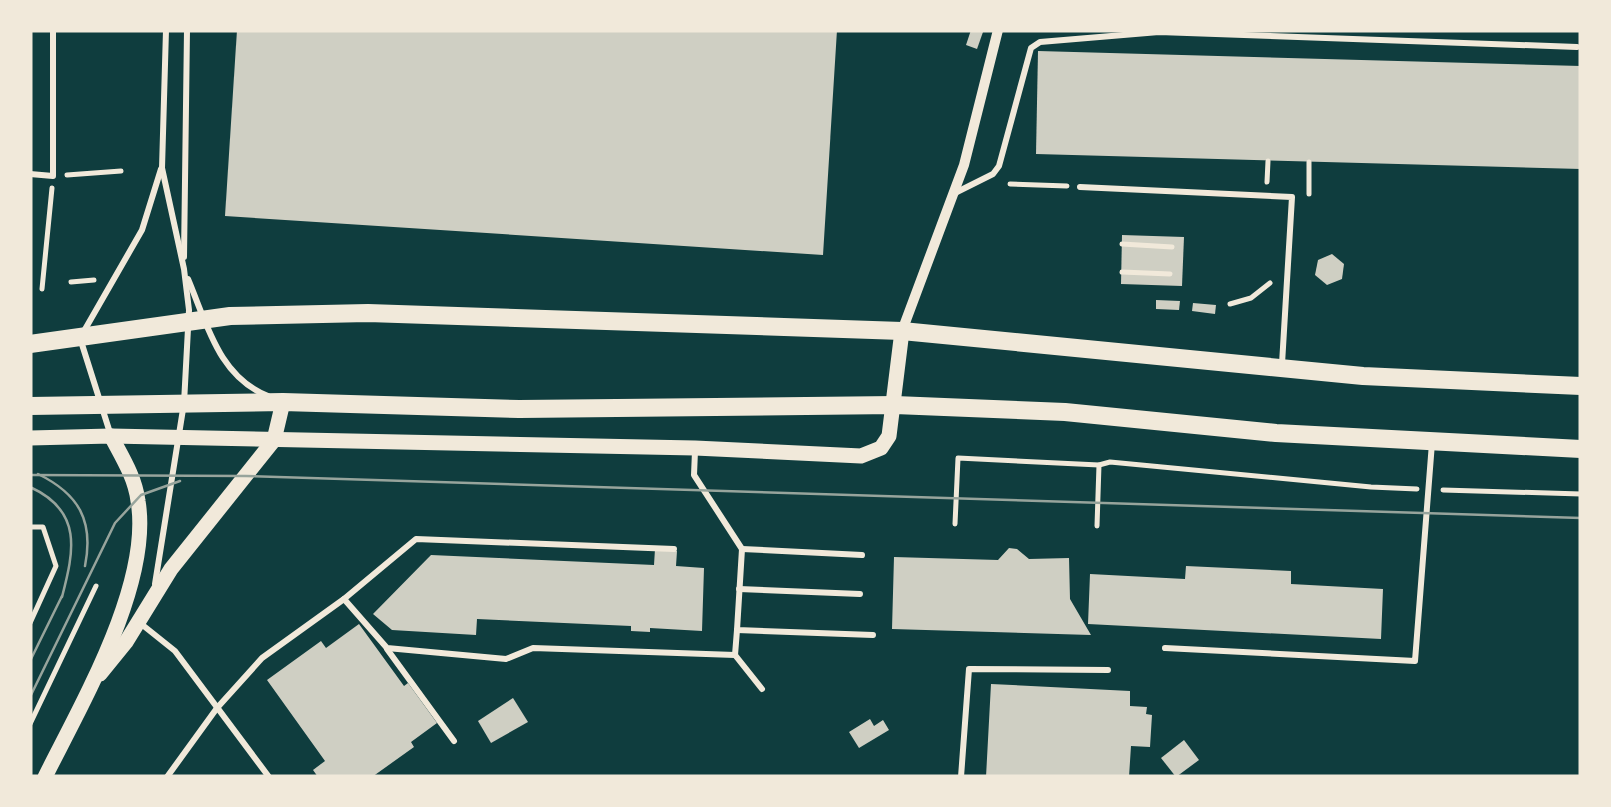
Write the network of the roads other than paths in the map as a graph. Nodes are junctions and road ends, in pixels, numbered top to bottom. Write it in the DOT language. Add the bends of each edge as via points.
graph roads {
  1 [pos="53,30"];
  2 [pos="166,30"];
  3 [pos="187,30"];
  4 [pos="998,30"];
  5 [pos="1577,48"];
  6 [pos="162,168"];
  7 [pos="30,174"];
  8 [pos="1080,188"];
  9 [pos="953,194"];
  10 [pos="184,269"];
  11 [pos="197,321"];
  12 [pos="902,331"];
  13 [pos="80,338"];
  14 [pos="30,344"];
  15 [pos="1282,369"];
  16 [pos="1581,386"];
  17 [pos="283,402"];
  18 [pos="184,403"];
  19 [pos="101,404"];
  20 [pos="894,404"];
  21 [pos="30,406"];
  22 [pos="112,436"];
  23 [pos="30,438"];
  24 [pos="180,438"];
  25 [pos="274,440"];
  26 [pos="1432,442"];
  27 [pos="695,448"];
  28 [pos="1581,448"];
  29 [pos="674,549"];
  30 [pos="742,549"];
  31 [pos="862,556"];
  32 [pos="739,589"];
  33 [pos="860,594"];
  34 [pos="152,600"];
  35 [pos="344,600"];
  36 [pos="138,622"];
  37 [pos="737,630"];
  38 [pos="873,635"];
  39 [pos="386,648"];
  40 [pos="1165,648"];
  41 [pos="735,655"];
  42 [pos="1108,670"];
  43 [pos="91,684"];
  44 [pos="762,689"];
  45 [pos="217,708"];
  46 [pos="454,741"];
  47 [pos="45,777"];
  48 [pos="167,777"];
  49 [pos="269,777"];
  50 [pos="962,777"];
  1 -- 7 [label="lane" via="53,176"];
  2 -- 6 [label="lane"];
  3 -- 10 [label="lane"];
  4 -- 9 [label="street"];
  5 -- 9 [label="lane" via="1159,32 1040,42 1031,48 999,166"];
  6 -- 10 [label="lane"];
  6 -- 13 [label="lane" via="142,230"];
  8 -- 15 [label="lane" via="1292,197"];
  9 -- 12 [label="street"];
  10 -- 11 [label="lane"];
  10 -- 11 [label="lane"];
  11 -- 12 [label="main road" via="368,313"];
  11 -- 13 [label="main road"];
  11 -- 17 [label="lane" via="228,370"];
  11 -- 18 [label="lane"];
  12 -- 15 [label="main road"];
  12 -- 20 [label="street"];
  13 -- 14 [label="main road"];
  13 -- 19 [label="lane"];
  15 -- 16 [label="main road"];
  17 -- 18 [label="main road"];
  17 -- 20 [label="main road" via="519,409"];
  17 -- 25 [label="street"];
  18 -- 19 [label="main road"];
  18 -- 24 [label="lane"];
  19 -- 21 [label="main road"];
  19 -- 22 [label="lane"];
  20 -- 26 [label="main road"];
  20 -- 27 [label="street" via="881,448 862,456"];
  22 -- 23 [label="street"];
  22 -- 24 [label="street"];
  22 -- 43 [label="street" via="138,498 138,558"];
  24 -- 25 [label="street"];
  24 -- 34 [label="lane"];
  25 -- 27 [label="street"];
  25 -- 34 [label="street"];
  26 -- 28 [label="main road"];
  26 -- 40 [label="lane" via="1415,662"];
  27 -- 30 [label="lane" via="694,475"];
  29 -- 35 [label="lane" via="416,539"];
  30 -- 31 [label="lane"];
  30 -- 32 [label="lane"];
  32 -- 33 [label="lane"];
  32 -- 37 [label="lane"];
  34 -- 36 [label="street"];
  35 -- 39 [label="lane"];
  35 -- 45 [label="lane" via="262,658"];
  36 -- 43 [label="street"];
  36 -- 45 [label="lane" via="175,651"];
  37 -- 38 [label="lane"];
  37 -- 41 [label="lane"];
  39 -- 41 [label="lane" via="506,659 533,648"];
  39 -- 46 [label="lane"];
  41 -- 44 [label="lane"];
  42 -- 50 [label="lane" via="969,669"];
  43 -- 47 [label="street"];
  45 -- 48 [label="lane"];
  45 -- 49 [label="lane"];
}
